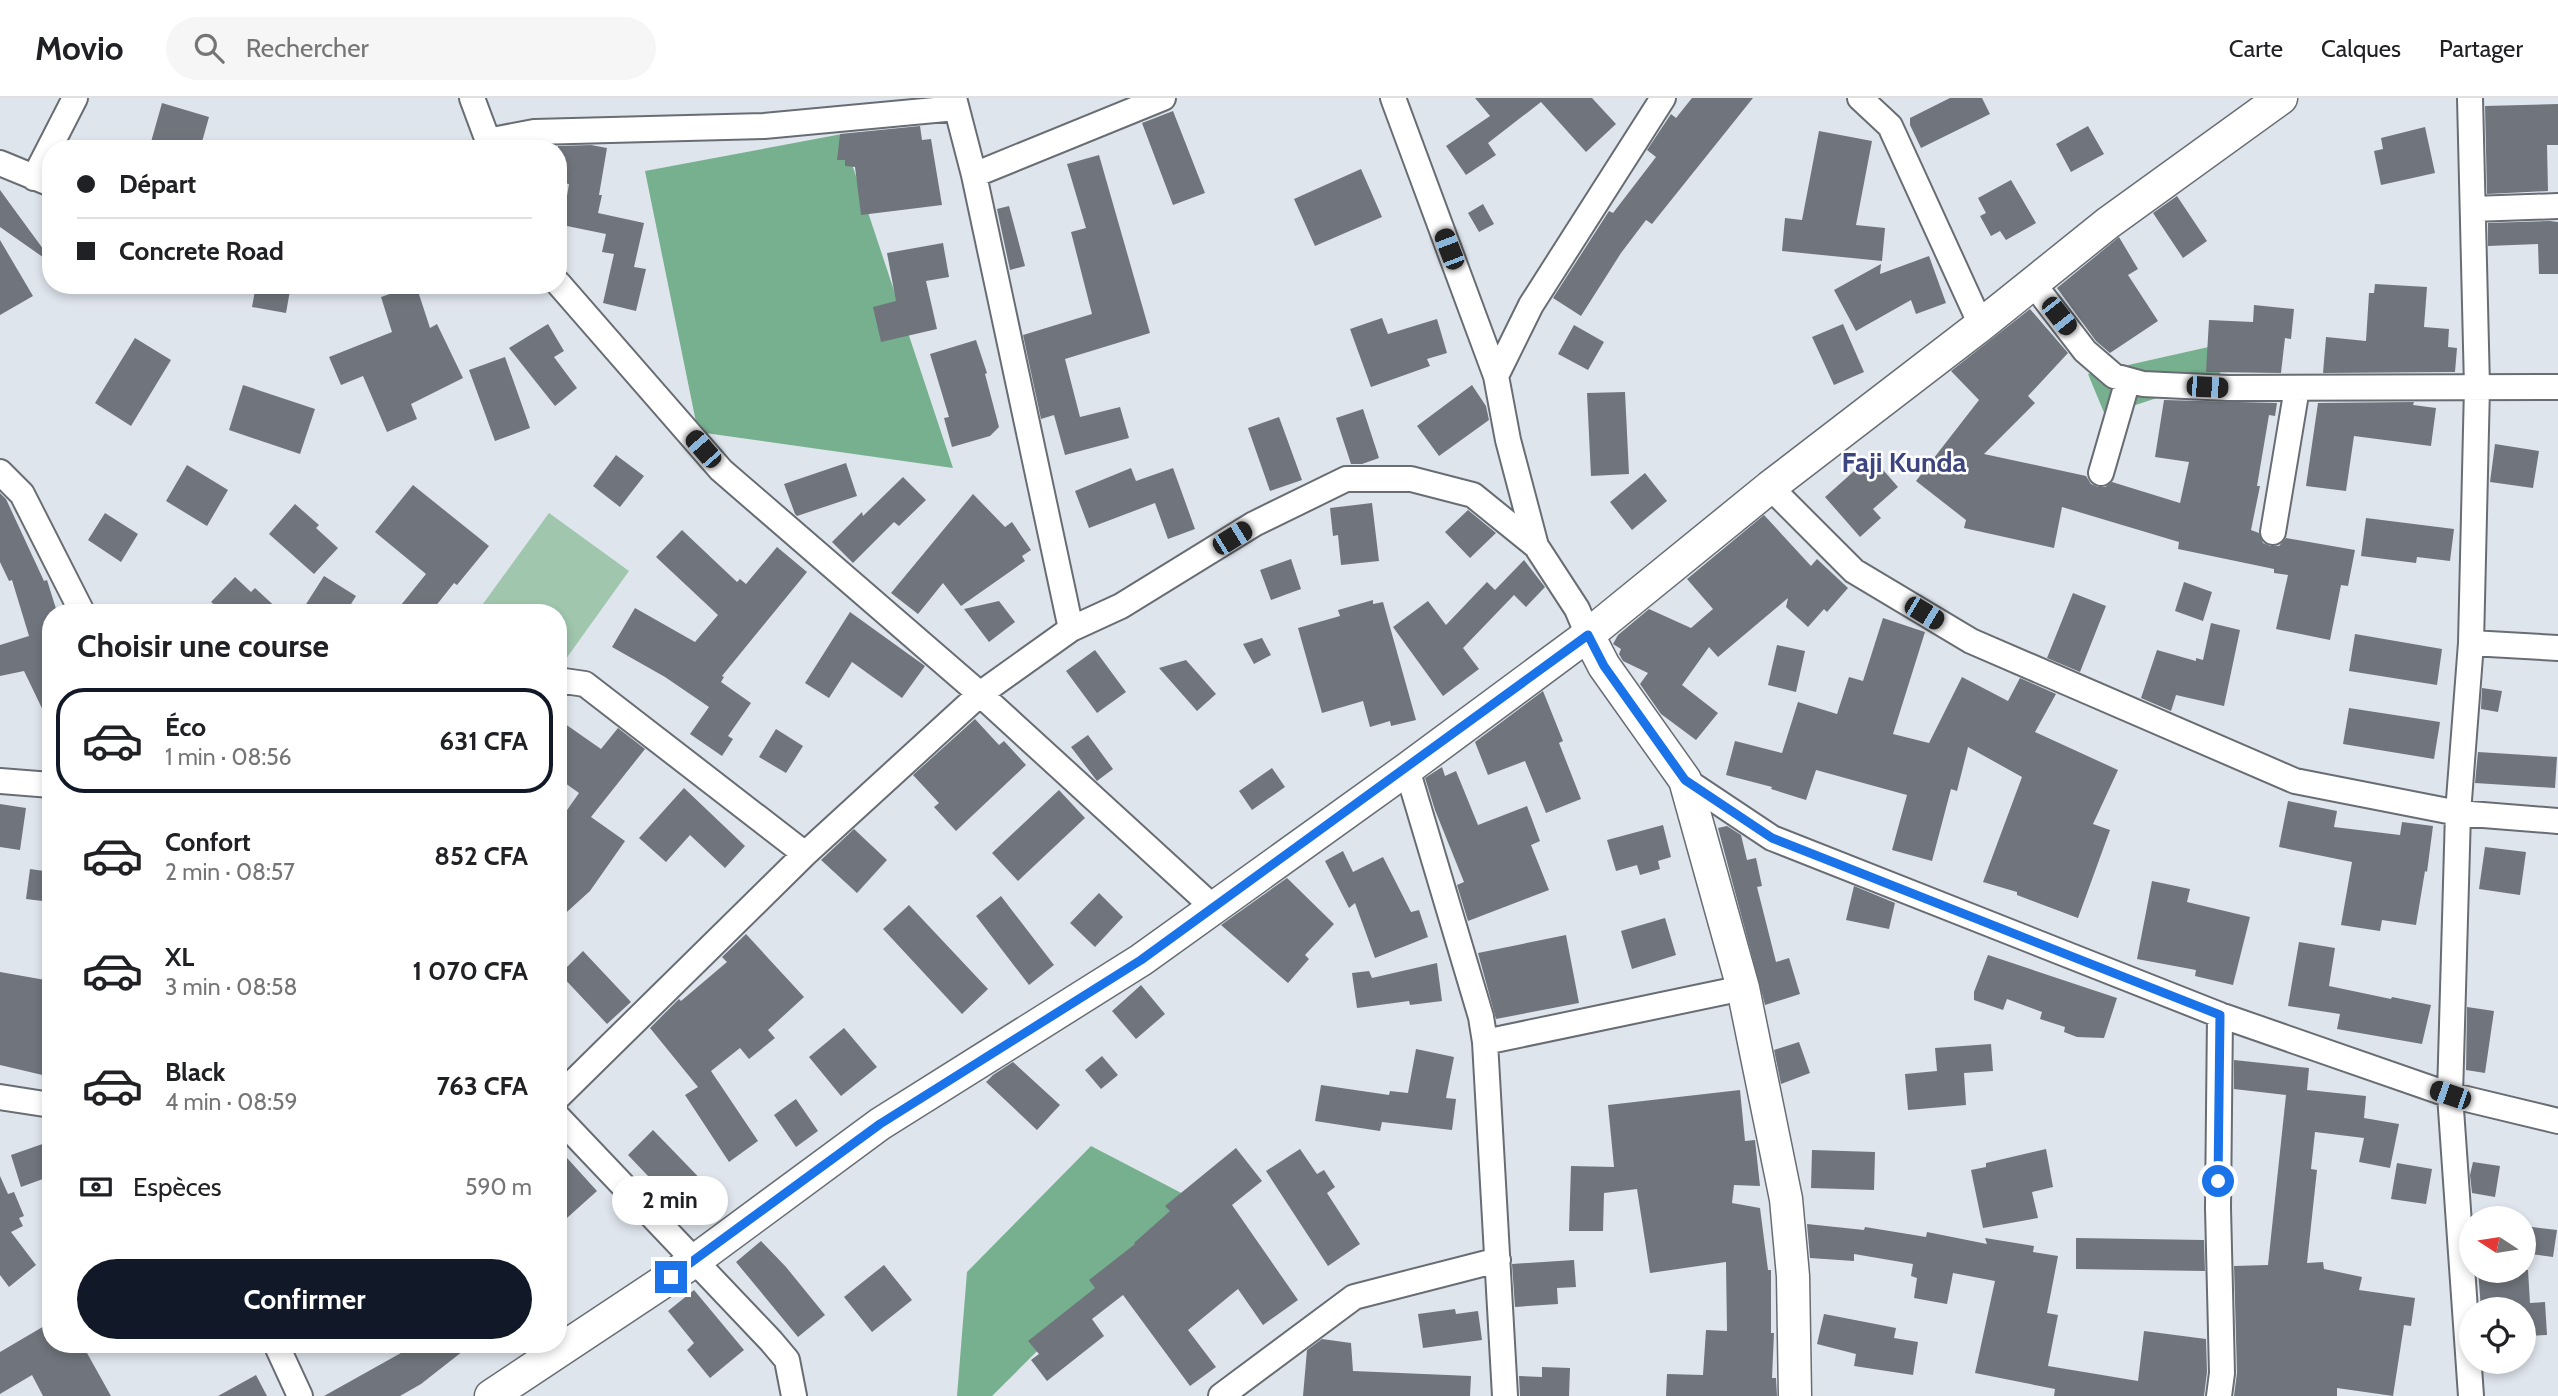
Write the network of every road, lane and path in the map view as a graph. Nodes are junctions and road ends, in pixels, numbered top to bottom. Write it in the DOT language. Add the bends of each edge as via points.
graph roads {
  1 [pos="75,98"];
  2 [pos="472,98"];
  3 [pos="1163,98"];
  4 [pos="1393,98"];
  5 [pos="1663,98"];
  6 [pos="1860,98"];
  7 [pos="2281,98"];
  8 [pos="2470,98"];
  9 [pos="955,103"];
  10 [pos="59,140"];
  11 [pos="487,140"];
  12 [pos="506,140"];
  13 [pos="0,163"];
  14 [pos="974,175"];
  15 [pos="42,181"];
  16 [pos="2558,206"];
  17 [pos="2473,209"];
  18 [pos="2032,282"];
  19 [pos="567,293"];
  20 [pos="1981,325"];
  21 [pos="1496,376"];
  22 [pos="2127,380"];
  23 [pos="2477,387"];
  24 [pos="2558,387"];
  25 [pos="2297,388"];
  26 [pos="0,472"];
  27 [pos="2101,473"];
  28 [pos="1770,487"];
  29 [pos="2273,532"];
  30 [pos="1536,546"];
  31 [pos="78,604"];
  32 [pos="1071,629"];
  33 [pos="1588,635"];
  34 [pos="2471,643"];
  35 [pos="2558,648"];
  36 [pos="567,681"];
  37 [pos="980,694"];
  38 [pos="1407,769"];
  39 [pos="1685,780"];
  40 [pos="0,781"];
  41 [pos="42,784"];
  42 [pos="2458,813"];
  43 [pos="2558,821"];
  44 [pos="805,854"];
  45 [pos="1214,908"];
  46 [pos="1743,988"];
  47 [pos="2220,1015"];
  48 [pos="1485,1042"];
  49 [pos="567,1088"];
  50 [pos="2450,1095"];
  51 [pos="0,1097"];
  52 [pos="42,1104"];
  53 [pos="2558,1121"];
  54 [pos="567,1127"];
  55 [pos="1499,1261"];
  56 [pos="693,1262"];
  57 [pos="567,1346"];
  58 [pos="280,1353"];
  59 [pos="556,1353"];
  60 [pos="300,1396"];
  61 [pos="491,1396"];
  62 [pos="794,1396"];
  63 [pos="1221,1396"];
  64 [pos="1505,1396"];
  65 [pos="1795,1396"];
  66 [pos="2219,1396"];
  67 [pos="2471,1396"];
  1 -- 10 [label="street"];
  2 -- 11 [label="street"];
  3 -- 14 [label="street"];
  4 -- 21 [label="street"];
  5 -- 21 [label="street" via="1531,305"];
  6 -- 20 [label="street" via="1891,126"];
  7 -- 18 [label="street"];
  8 -- 17 [label="street"];
  9 -- 12 [label="street" via="764,126 534,132"];
  9 -- 14 [label="street"];
  13 -- 15 [label="street"];
  14 -- 32 [label="street"];
  16 -- 17 [label="street"];
  17 -- 23 [label="street"];
  18 -- 20 [label="street"];
  18 -- 22 [label="street" via="2085,351 2115,376"];
  19 -- 37 [label="street" via="721,470"];
  20 -- 28 [label="street"];
  21 -- 30 [label="street"];
  22 -- 25 [label="street"];
  22 -- 27 [label="street"];
  23 -- 24 [label="street"];
  23 -- 25 [label="street"];
  23 -- 34 [label="street"];
  25 -- 29 [label="street"];
  26 -- 31 [label="street" via="22,494"];
  28 -- 33 [label="street"];
  28 -- 42 [label="street" via="1854,570 1971,641 2295,781"];
  30 -- 32 [label="street" via="1473,495 1412,479 1346,479 1254,524 1121,606"];
  30 -- 33 [label="street" via="1577,609"];
  32 -- 37 [label="street"];
  33 -- 38 [label="street"];
  33 -- 39 [label="street" via="1604,666"];
  34 -- 35 [label="street"];
  34 -- 42 [label="street"];
  36 -- 44 [label="street" via="585,684"];
  37 -- 44 [label="street"];
  37 -- 45 [label="street"];
  38 -- 45 [label="street"];
  38 -- 48 [label="street"];
  39 -- 46 [label="street"];
  39 -- 47 [label="street" via="1772,838"];
  40 -- 41 [label="street"];
  42 -- 43 [label="street"];
  42 -- 50 [label="street"];
  44 -- 49 [label="street"];
  45 -- 56 [label="street" via="1141,960 880,1124"];
  46 -- 48 [label="street"];
  46 -- 65 [label="street" via="1786,1199"];
  47 -- 50 [label="street"];
  47 -- 66 [label="street"];
  48 -- 55 [label="street"];
  50 -- 53 [label="street"];
  50 -- 67 [label="street"];
  51 -- 52 [label="street"];
  54 -- 56 [label="street"];
  55 -- 63 [label="street" via="1354,1297"];
  55 -- 64 [label="street"];
  56 -- 57 [label="street"];
  56 -- 62 [label="street" via="787,1360"];
  58 -- 60 [label="street"];
  59 -- 61 [label="street"];
}
